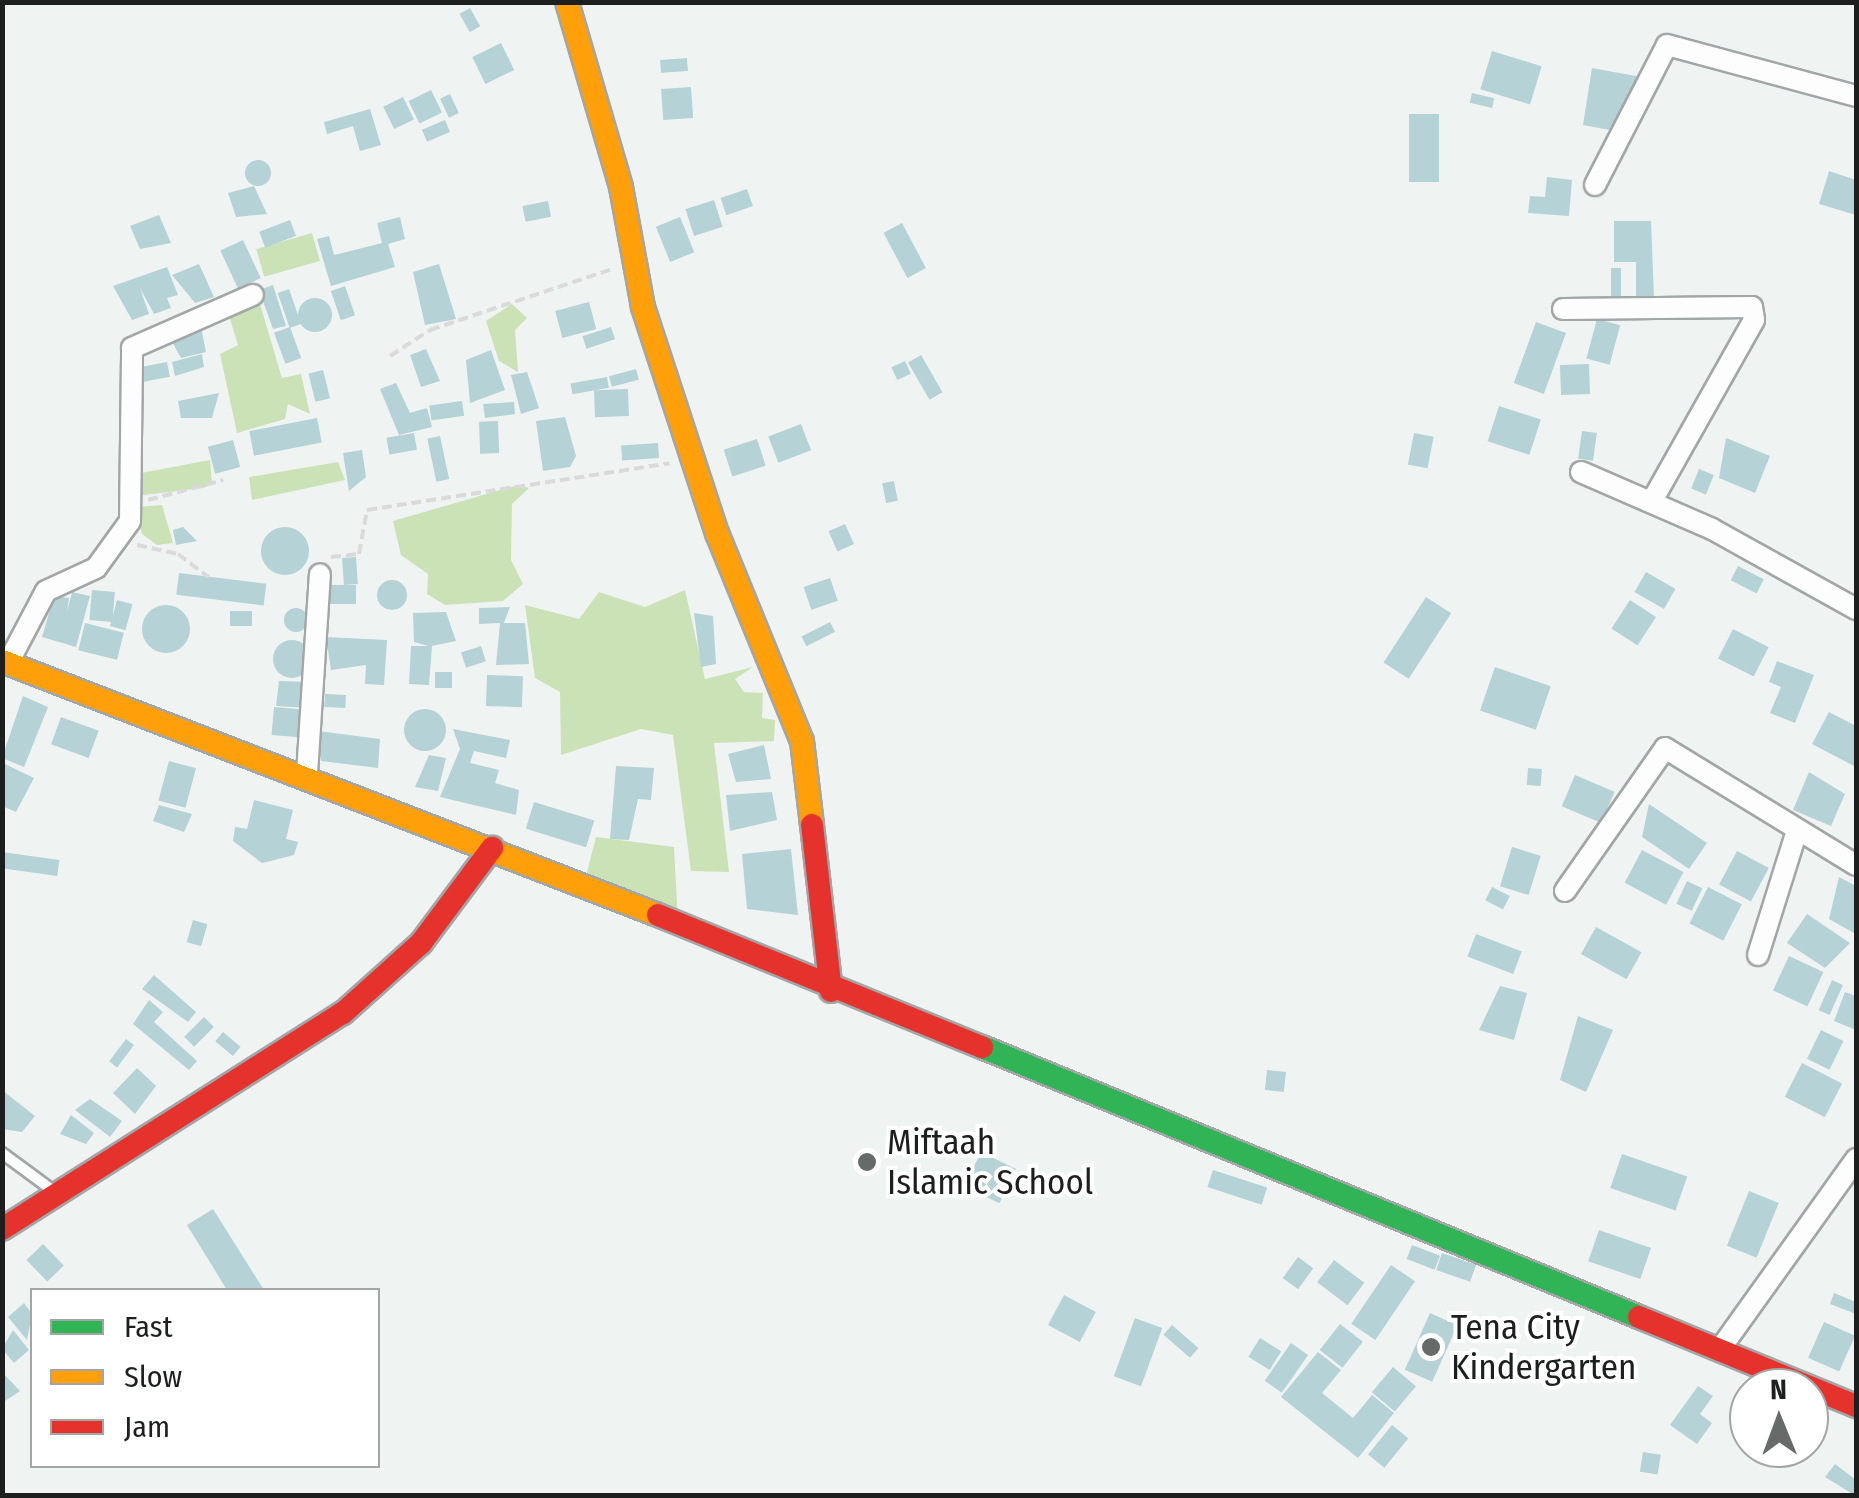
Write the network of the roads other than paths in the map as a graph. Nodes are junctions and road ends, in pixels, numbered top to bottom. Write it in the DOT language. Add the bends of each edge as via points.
graph roads {
  1 [pos="567,2"];
  2 [pos="1856,96"];
  3 [pos="1596,186"];
  4 [pos="254,295"];
  5 [pos="1563,308"];
  6 [pos="1581,472"];
  7 [pos="1652,500"];
  8 [pos="320,574"];
  9 [pos="1856,609"];
  10 [pos="6,662"];
  11 [pos="307,774"];
  12 [pos="1796,834"];
  13 [pos="492,848"];
  14 [pos="1856,866"];
  15 [pos="1565,891"];
  16 [pos="1758,955"];
  17 [pos="830,991"];
  18 [pos="2,1153"];
  19 [pos="1856,1159"];
  20 [pos="57,1193"];
  21 [pos="2,1229"];
  22 [pos="1723,1345"];
  23 [pos="1856,1406"];
  1 -- 17 [label="street" via="693,455 802,740"];
  2 -- 3 [label="street" via="1673,43 1658,56"];
  4 -- 10 [label="street" via="132,348 133,502 113,549 66,590 46,591"];
  5 -- 7 [label="street" via="1752,307 1754,320"];
  6 -- 7 [label="street"];
  7 -- 9 [label="street"];
  8 -- 11 [label="street"];
  10 -- 11 [label="street"];
  11 -- 13 [label="street"];
  12 -- 14 [label="street"];
  12 -- 15 [label="street" via="1706,766 1659,750"];
  12 -- 16 [label="street"];
  13 -- 17 [label="street"];
  13 -- 20 [label="street" via="422,943 342,1013"];
  17 -- 22 [label="street"];
  18 -- 20 [label="lane"];
  19 -- 22 [label="street"];
  20 -- 21 [label="street"];
  22 -- 23 [label="street"];
}
